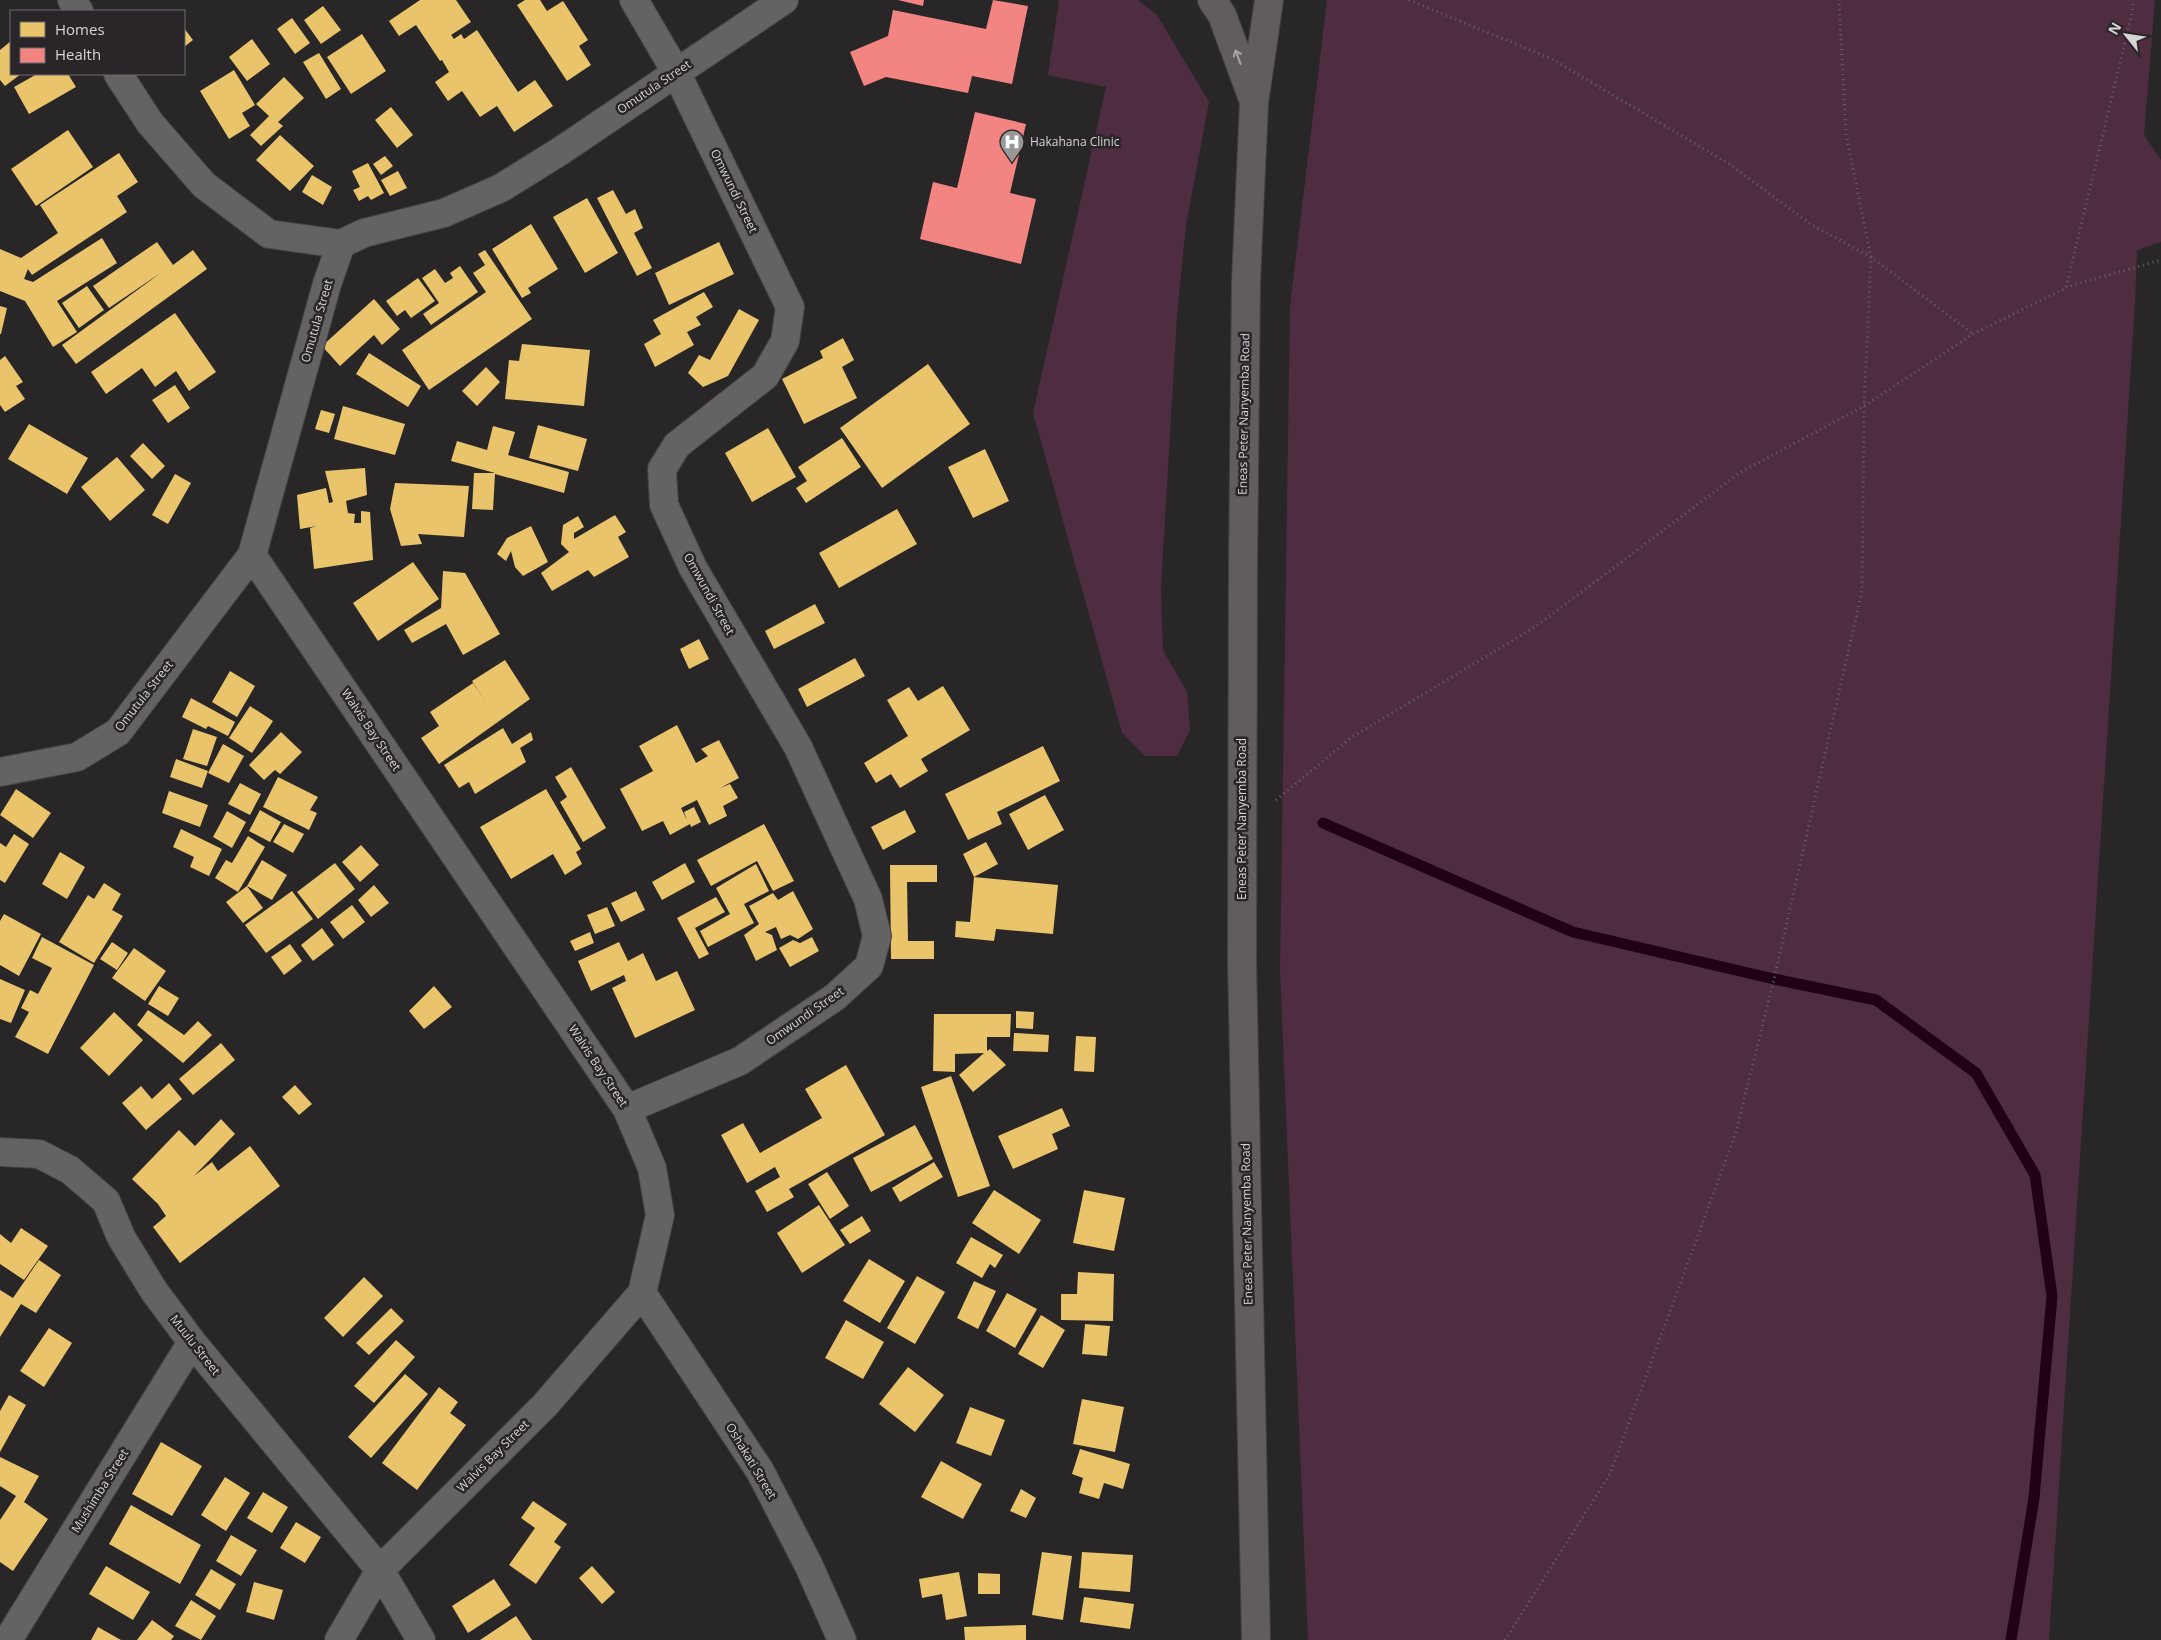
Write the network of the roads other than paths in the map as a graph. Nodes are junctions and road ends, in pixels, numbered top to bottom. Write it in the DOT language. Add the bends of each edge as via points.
graph roads {
  1 [pos="634,0"];
  2 [pos="784,0"];
  3 [pos="1212,0"];
  4 [pos="1269,0"];
  5 [pos="676,72"];
  6 [pos="119,75"];
  7 [pos="1254,103"];
  8 [pos="341,244"];
  9 [pos="252,555"];
  10 [pos="0,772"];
  11 [pos="627,1109"];
  12 [pos="0,1152"];
  13 [pos="642,1293"];
  14 [pos="192,1342"];
  15 [pos="380,1570"];
  16 [pos="8,1640"];
  17 [pos="339,1640"];
  18 [pos="421,1640"];
  19 [pos="842,1640"];
  20 [pos="1256,1640"];
  1 -- 5 [label="street, Omwundi Street"];
  2 -- 5 [label="street, Omutula Street"];
  7 -- 3 [label="main road, one-way" via="1222,15"];
  4 -- 7 [label="main road, Eneas Peter Nanyemba Road"];
  5 -- 8 [label="street, Omutula Street" via="500,188 444,214 364,233"];
  5 -- 11 [label="street, Omwundi Street" via="790,306 785,341 765,376 677,445 662,469 664,505 693,568 798,747 868,899 877,936 869,966 835,997 740,1061"];
  6 -- 8 [label="street" via="150,124 204,185 269,234"];
  7 -- 20 [label="main road, Eneas Peter Nanyemba Road" via="1246,281 1242,971"];
  8 -- 9 [label="street, Omutula Street" via="326,284"];
  9 -- 10 [label="street, Omutula Street" via="118,732 78,757"];
  9 -- 11 [label="street, Walvis Bay Street"];
  11 -- 13 [label="street, Walvis Bay Street" via="652,1168 660,1215"];
  12 -- 14 [label="street, Muulu Street" via="39,1154 70,1170 106,1201 130,1252"];
  13 -- 15 [label="street, Walvis Bay Street" via="545,1405"];
  13 -- 19 [label="street, Oshakati Street" via="760,1471 809,1566"];
  14 -- 15 [label="street, Muulu Street"];
  14 -- 16 [label="street, Mushimba Street"];
  15 -- 17 [label="street, Walvis Bay Street"];
  15 -- 18 [label="street, Muulu Street"];
}
